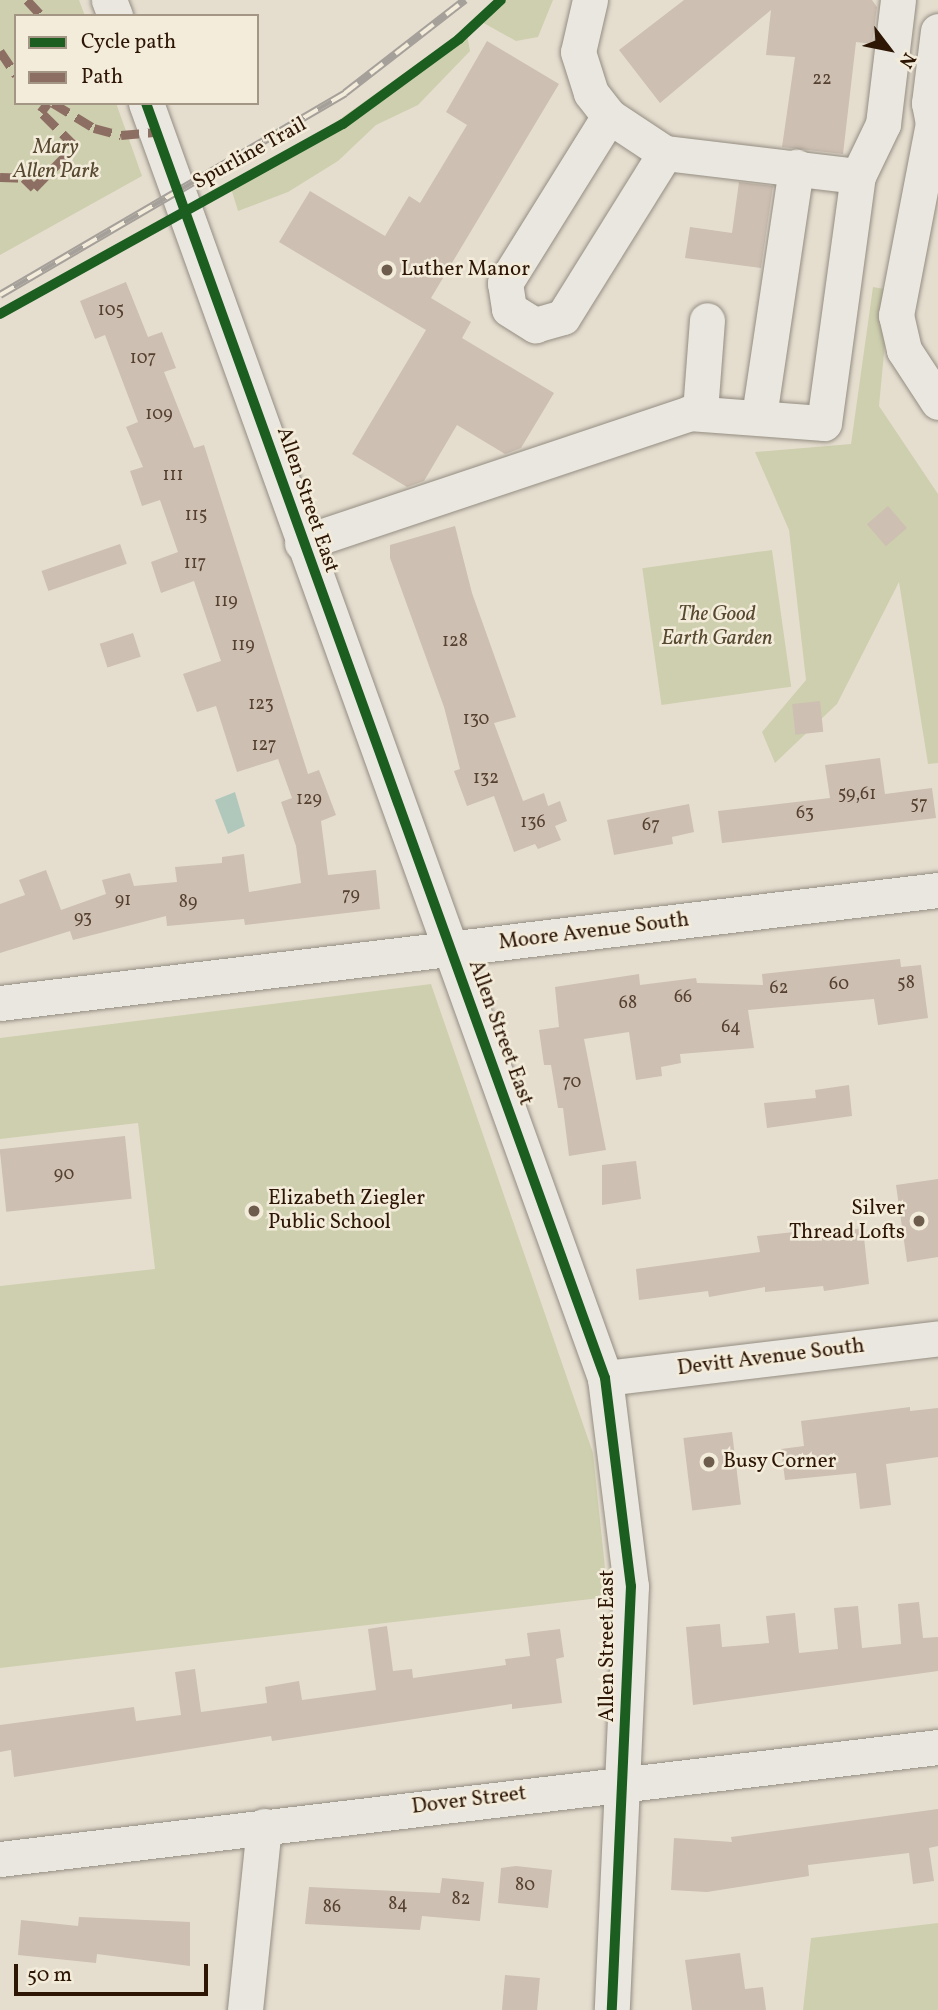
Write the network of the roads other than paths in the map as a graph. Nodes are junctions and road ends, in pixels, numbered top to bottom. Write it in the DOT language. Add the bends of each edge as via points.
graph roads {
  1 [pos="590,0"];
  2 [pos="898,0"];
  3 [pos="938,31"];
  4 [pos="147,105"];
  5 [pos="609,116"];
  6 [pos="665,153"];
  7 [pos="796,167"];
  8 [pos="858,176"];
  9 [pos="707,320"];
  10 [pos="938,402"];
  11 [pos="700,411"];
  12 [pos="759,416"];
  13 [pos="302,543"];
  14 [pos="938,890"];
  15 [pos="448,948"];
  16 [pos="0,1003"];
  17 [pos="938,1338"];
  18 [pos="605,1378"];
  19 [pos="938,1747"];
  20 [pos="626,1783"];
  21 [pos="264,1826"];
  22 [pos="0,1858"];
  23 [pos="244,2010"];
  24 [pos="612,2010"];
  1 -- 5 [label="street" via="578,52 591,93"];
  2 -- 8 [label="street" via="883,124"];
  3 -- 10 [label="street" via="929,103 933,122 897,315 904,350"];
  4 -- 13 [label="street, Allen Street East"];
  5 -- 6 [label="street"];
  5 -- 6 [label="street" via="505,283 509,309 536,325 563,317"];
  6 -- 7 [label="street"];
  7 -- 8 [label="street"];
  7 -- 12 [label="street"];
  8 -- 12 [label="street" via="824,423"];
  9 -- 11 [label="street"];
  11 -- 12 [label="street"];
  11 -- 13 [label="street"];
  13 -- 15 [label="street, Allen Street East"];
  14 -- 15 [label="street, Moore Avenue South"];
  15 -- 16 [label="street, Moore Avenue South"];
  15 -- 18 [label="street, Allen Street East"];
  17 -- 18 [label="street, Devitt Avenue South"];
  18 -- 20 [label="street, Allen Street East" via="631,1586"];
  19 -- 20 [label="street, Dover Street"];
  20 -- 21 [label="street, Dover Street"];
  20 -- 24 [label="street, Allen Street East"];
  21 -- 22 [label="street, Dover Street"];
  21 -- 23 [label="street"];
}
